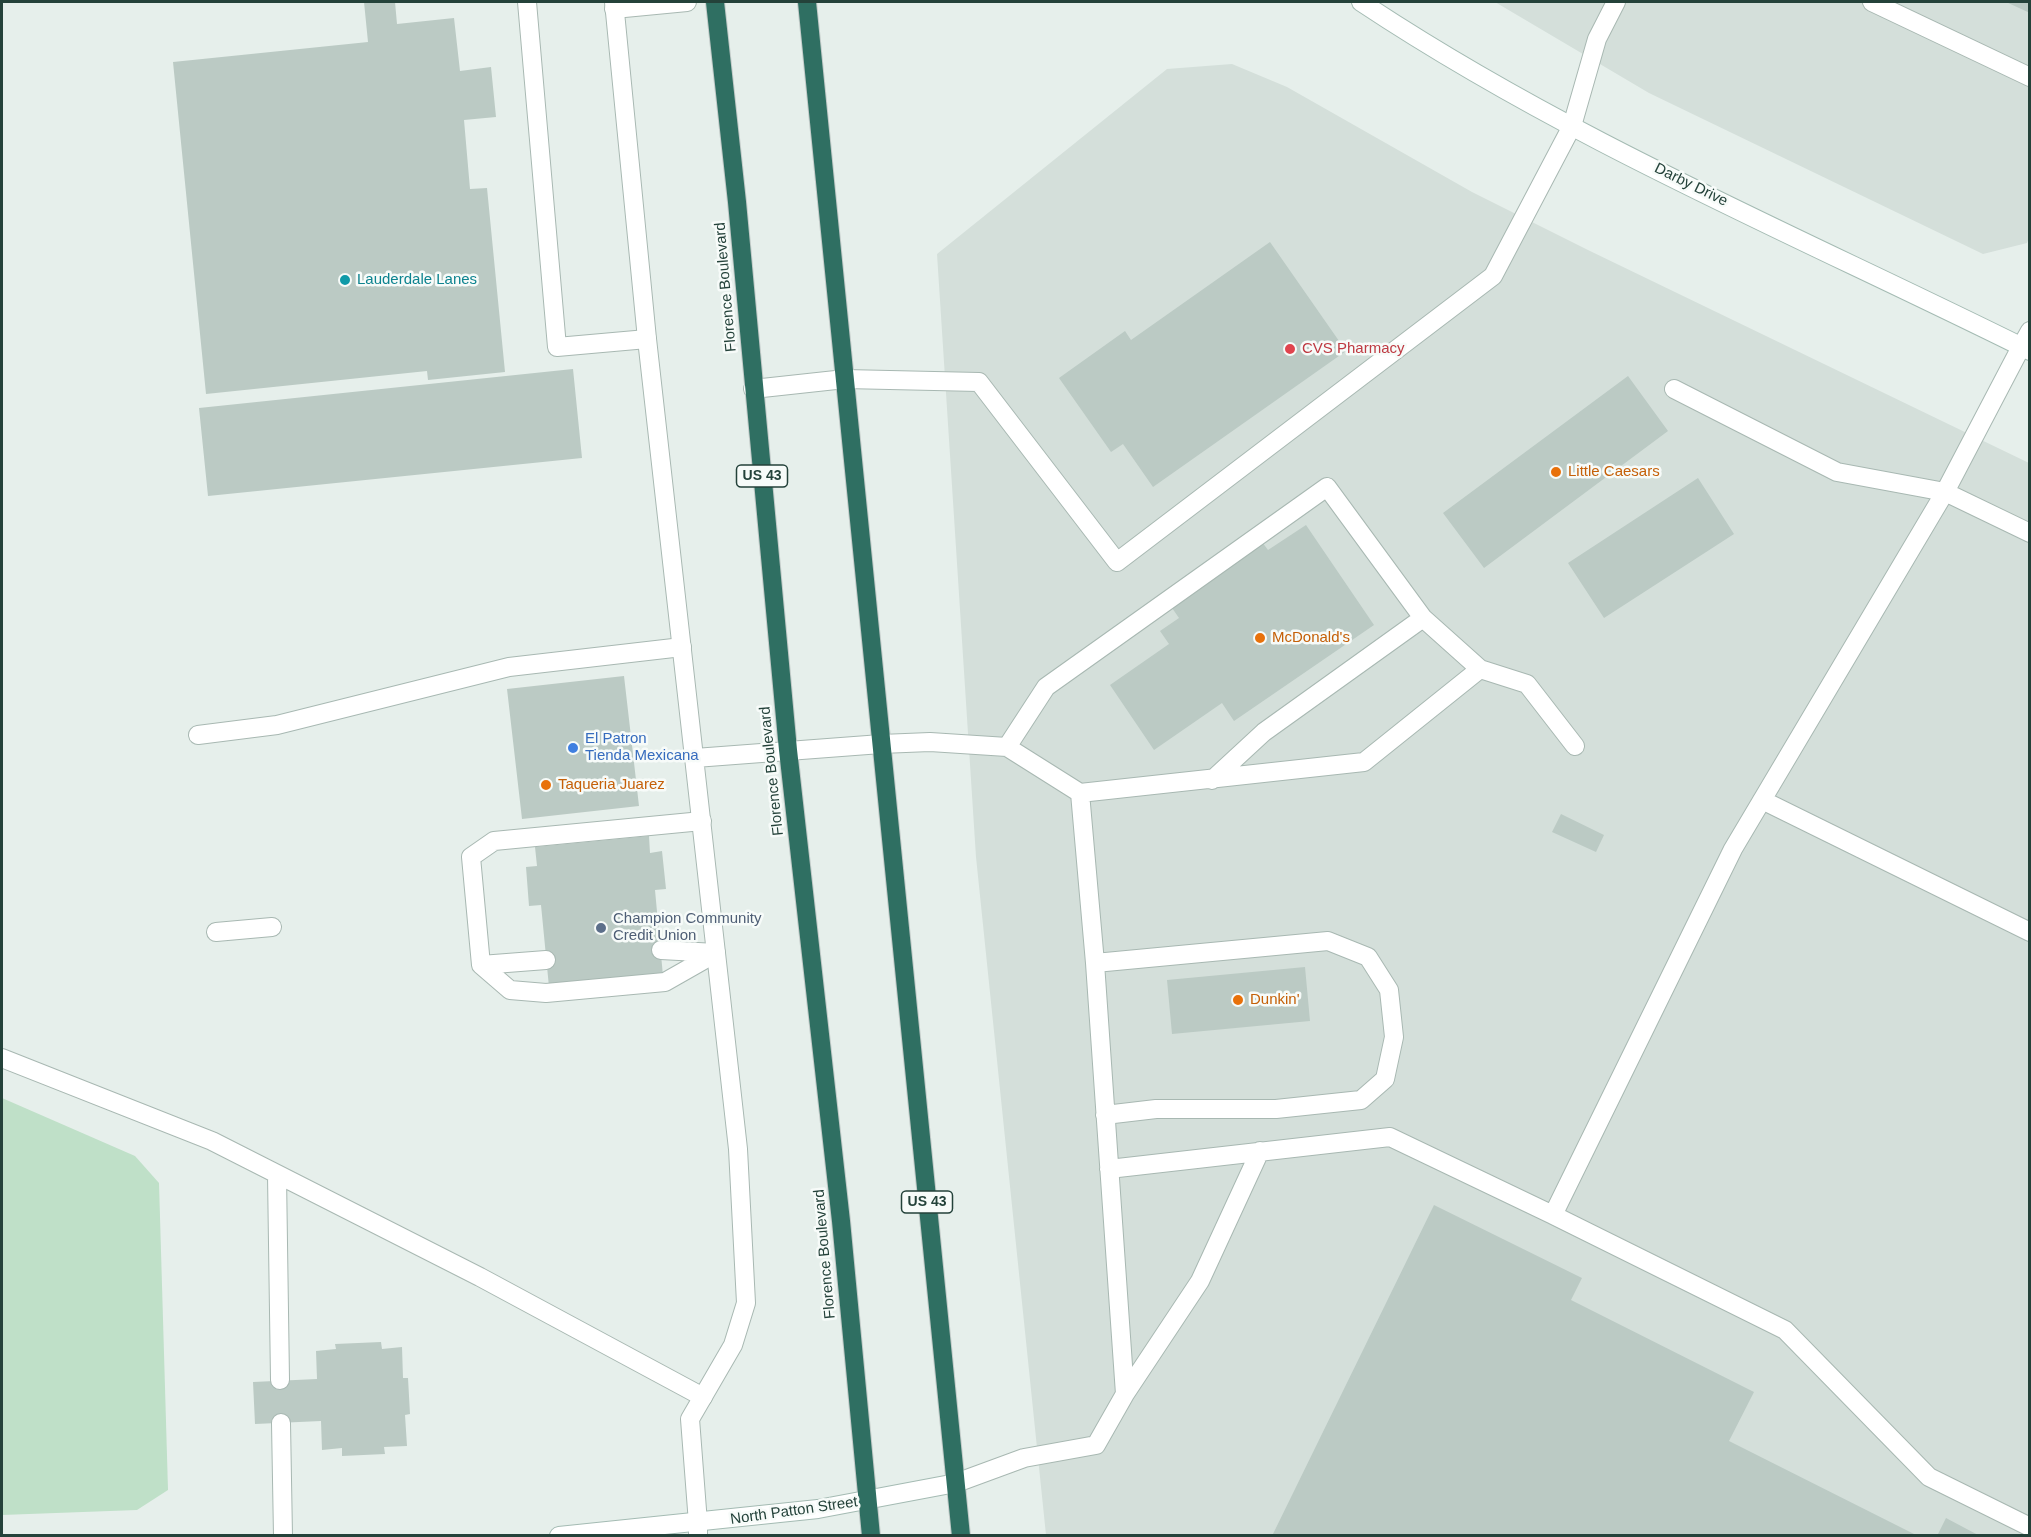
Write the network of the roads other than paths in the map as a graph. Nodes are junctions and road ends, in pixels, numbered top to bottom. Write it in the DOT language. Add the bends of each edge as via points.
graph roads {
  1 [pos="526,2"];
  2 [pos="687,2"];
  3 [pos="715,2"];
  4 [pos="1361,2"];
  5 [pos="1616,2"];
  6 [pos="1872,2"];
  7 [pos="808,4"];
  8 [pos="614,5"];
  9 [pos="2030,77"];
  10 [pos="1572,126"];
  11 [pos="647,339"];
  12 [pos="2027,343"];
  13 [pos="845,379"];
  14 [pos="753,389"];
  15 [pos="1674,389"];
  16 [pos="1945,492"];
  17 [pos="2030,533"];
  18 [pos="1423,618"];
  19 [pos="682,647"];
  20 [pos="1480,669"];
  21 [pos="198,735"];
  22 [pos="881,744"];
  23 [pos="1575,746"];
  24 [pos="1007,747"];
  25 [pos="788,750"];
  26 [pos="695,758"];
  27 [pos="1212,780"];
  28 [pos="1080,793"];
  29 [pos="1762,800"];
  30 [pos="702,821"];
  31 [pos="272,927"];
  32 [pos="216,932"];
  33 [pos="2030,932"];
  34 [pos="661,950"];
  35 [pos="716,952"];
  36 [pos="546,960"];
  37 [pos="1095,963"];
  38 [pos="481,965"];
  39 [pos="2,1058"];
  40 [pos="1106,1115"];
  41 [pos="1260,1151"];
  42 [pos="1109,1169"];
  43 [pos="277,1174"];
  44 [pos="1553,1215"];
  45 [pos="280,1380"];
  46 [pos="1125,1394"];
  47 [pos="703,1397"];
  48 [pos="281,1423"];
  49 [pos="956,1483"];
  50 [pos="868,1501"];
  51 [pos="2030,1527"];
  52 [pos="698,1529"];
  53 [pos="283,1536"];
  54 [pos="559,1536"];
  55 [pos="871,1536"];
  56 [pos="961,1536"];
  1 -- 11 [label="street" via="557,347"];
  2 -- 8 [label="street"];
  3 -- 14 [label="highway, Florence Boulevard / US 43"];
  4 -- 10 [label="street, Darby Drive" via="1411,35"];
  5 -- 10 [label="street" via="1597,39"];
  6 -- 9 [label="street"];
  7 -- 13 [label="highway, US 43"];
  8 -- 11 [label="street"];
  10 -- 12 [label="street, Darby Drive"];
  10 -- 13 [label="street" via="1493,276 1117,562 979,382"];
  11 -- 19 [label="street"];
  12 -- 16 [label="street"];
  13 -- 14 [label="street"];
  13 -- 22 [label="highway, US 43"];
  14 -- 25 [label="highway, Florence Boulevard / US 43"];
  15 -- 16 [label="street" via="1837,472"];
  16 -- 17 [label="street"];
  16 -- 29 [label="street"];
  18 -- 20 [label="street"];
  18 -- 24 [label="street" via="1327,487 1046,687"];
  18 -- 27 [label="street" via="1264,732"];
  19 -- 21 [label="street" via="509,667 277,725"];
  19 -- 26 [label="street"];
  20 -- 23 [label="street" via="1527,684"];
  20 -- 27 [label="street" via="1364,762"];
  22 -- 24 [label="street" via="930,742"];
  22 -- 25 [label="street"];
  22 -- 49 [label="highway, US 43"];
  24 -- 28 [label="street"];
  25 -- 26 [label="street"];
  25 -- 50 [label="highway, Florence Boulevard / US 43"];
  26 -- 30 [label="street"];
  27 -- 28 [label="street"];
  28 -- 37 [label="street"];
  29 -- 33 [label="street"];
  29 -- 44 [label="street" via="1733,849"];
  30 -- 35 [label="street"];
  30 -- 38 [label="street" via="494,841 471,857"];
  31 -- 32 [label="street"];
  34 -- 35 [label="street"];
  35 -- 38 [label="street" via="665,982 546,993 510,990"];
  35 -- 47 [label="street" via="738,1149 746,1303 733,1345"];
  36 -- 38 [label="street"];
  37 -- 40 [label="street"];
  37 -- 40 [label="street" via="1328,941 1368,957 1389,990 1394,1036 1385,1079 1361,1100 1276,1110 1156,1109"];
  39 -- 43 [label="street" via="212,1141"];
  40 -- 42 [label="street"];
  41 -- 42 [label="street"];
  41 -- 44 [label="street" via="1390,1137"];
  41 -- 46 [label="street" via="1200,1281"];
  42 -- 46 [label="street"];
  43 -- 45 [label="street"];
  43 -- 47 [label="street"];
  44 -- 51 [label="street" via="1785,1330 1929,1477"];
  46 -- 49 [label="street, North Patton Street" via="1096,1445 1024,1458"];
  47 -- 52 [label="street" via="690,1419"];
  48 -- 53 [label="street"];
  49 -- 50 [label="street, North Patton Street"];
  49 -- 56 [label="highway, US 43"];
  50 -- 52 [label="street, North Patton Street"];
  50 -- 55 [label="highway, Florence Boulevard / US 43"];
  52 -- 54 [label="street, North Patton Street"];
}
